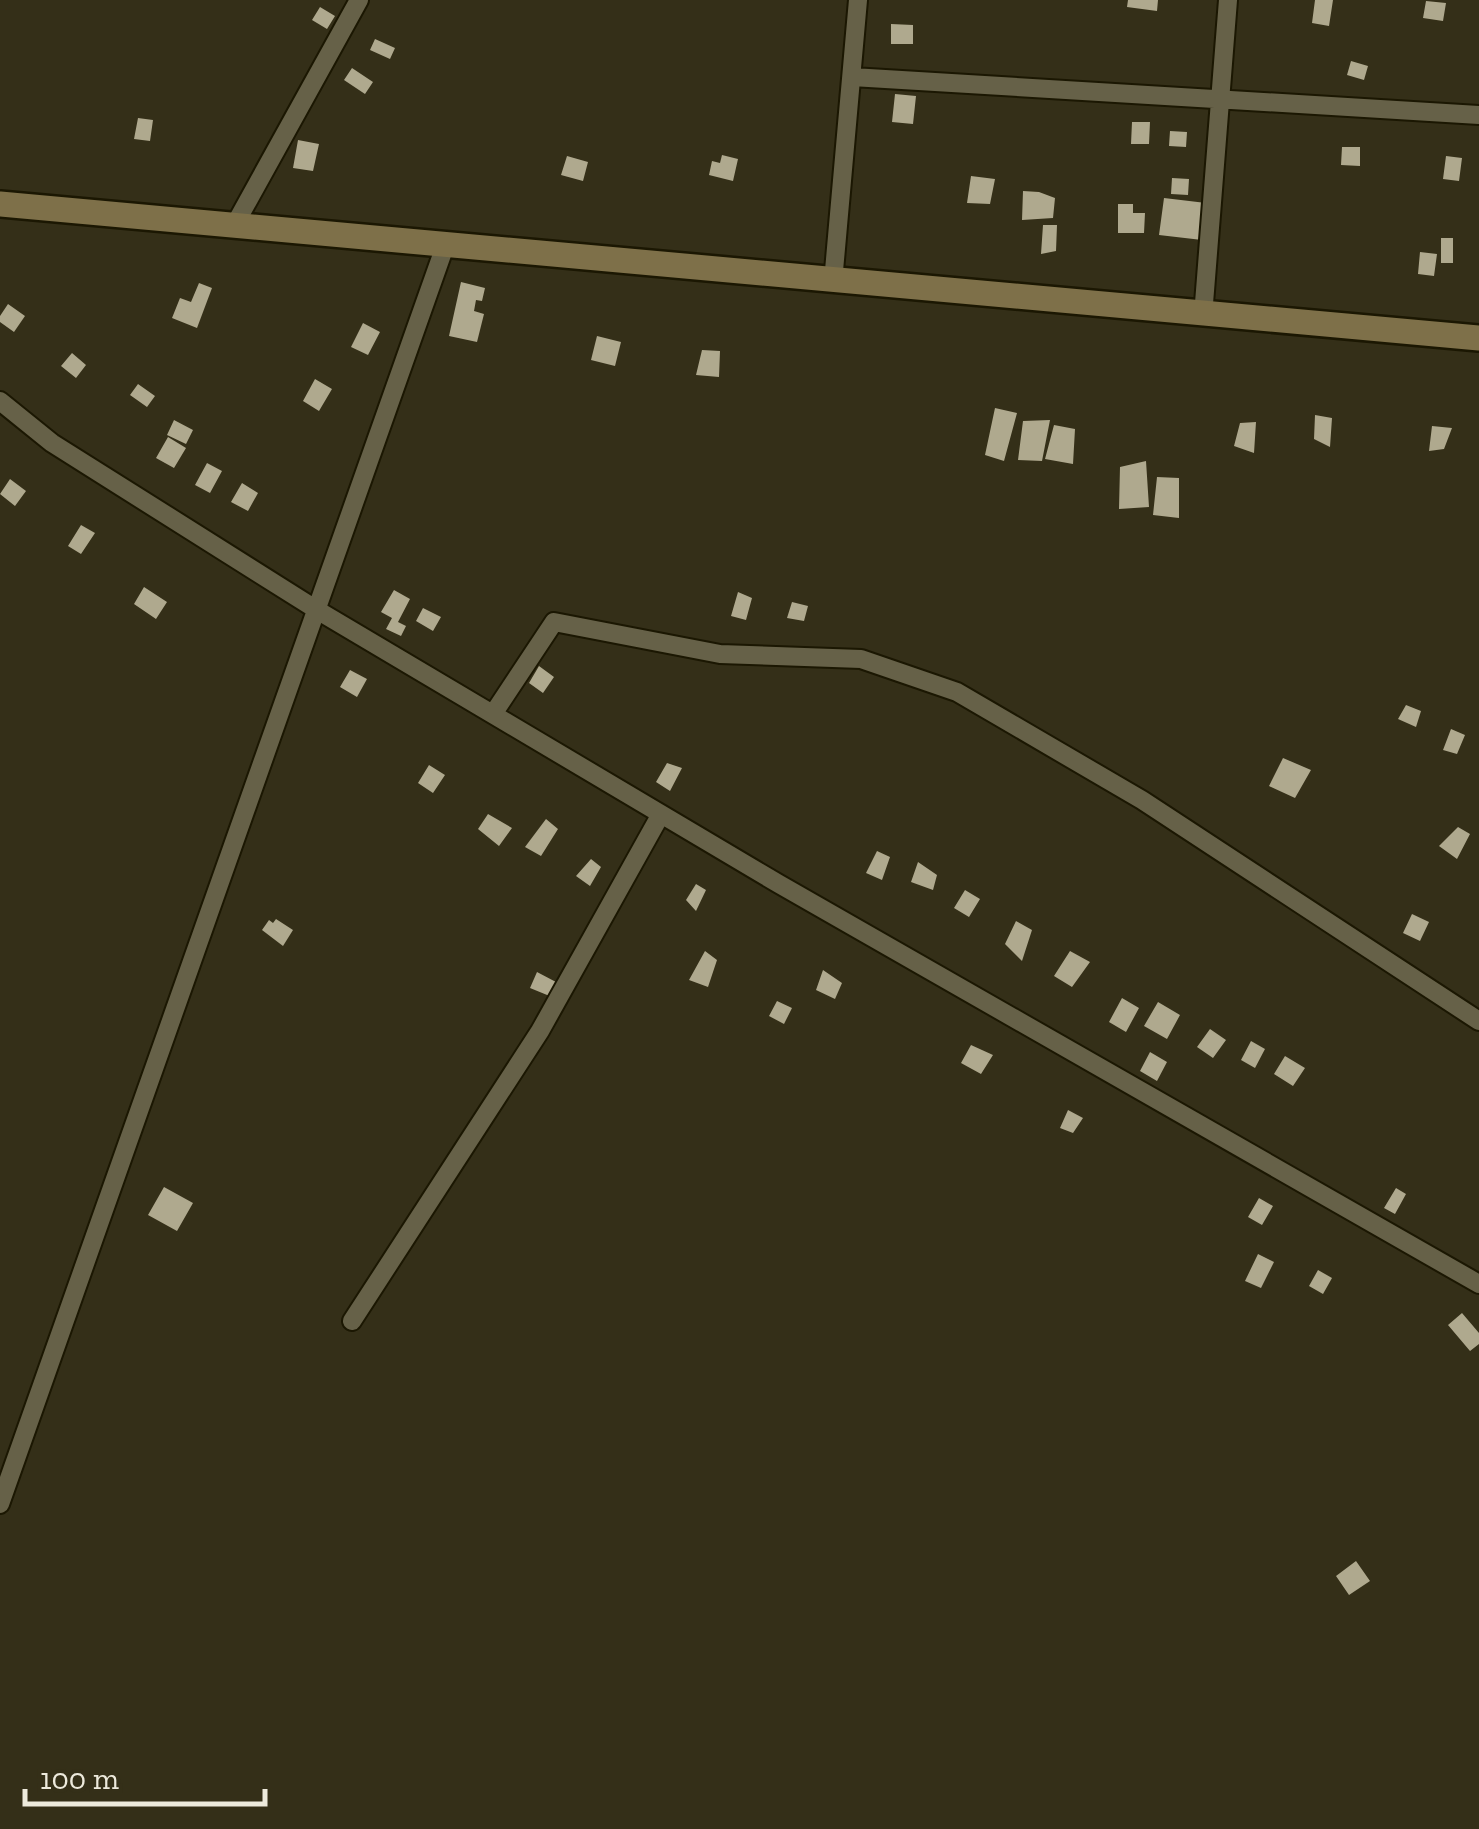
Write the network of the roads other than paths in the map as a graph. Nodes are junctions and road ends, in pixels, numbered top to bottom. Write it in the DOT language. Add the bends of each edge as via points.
graph roads {
  1 [pos="359,0"];
  2 [pos="858,0"];
  3 [pos="1228,0"];
  4 [pos="852,78"];
  5 [pos="1220,99"];
  6 [pos="1479,115"];
  7 [pos="0,204"];
  8 [pos="234,226"];
  9 [pos="445,246"];
  10 [pos="833,282"];
  11 [pos="1203,316"];
  12 [pos="1479,338"];
  13 [pos="0,402"];
  14 [pos="317,610"];
  15 [pos="493,714"];
  16 [pos="661,814"];
  17 [pos="1479,1022"];
  18 [pos="1479,1284"];
  19 [pos="352,1322"];
  20 [pos="0,1504"];
  1 -- 8 [label="street"];
  2 -- 4 [label="street"];
  3 -- 5 [label="street"];
  4 -- 5 [label="street"];
  4 -- 10 [label="street"];
  5 -- 6 [label="street"];
  5 -- 11 [label="street"];
  7 -- 8 [label="main road"];
  8 -- 9 [label="main road"];
  9 -- 10 [label="main road"];
  9 -- 14 [label="street"];
  10 -- 11 [label="main road"];
  11 -- 12 [label="main road"];
  13 -- 14 [label="street" via="68,453"];
  14 -- 15 [label="street"];
  14 -- 20 [label="street"];
  15 -- 16 [label="street"];
  15 -- 17 [label="street" via="554,622 720,654 861,659 957,692 1020,728 1142,800"];
  16 -- 18 [label="street"];
  16 -- 19 [label="street" via="540,1031"];
}
